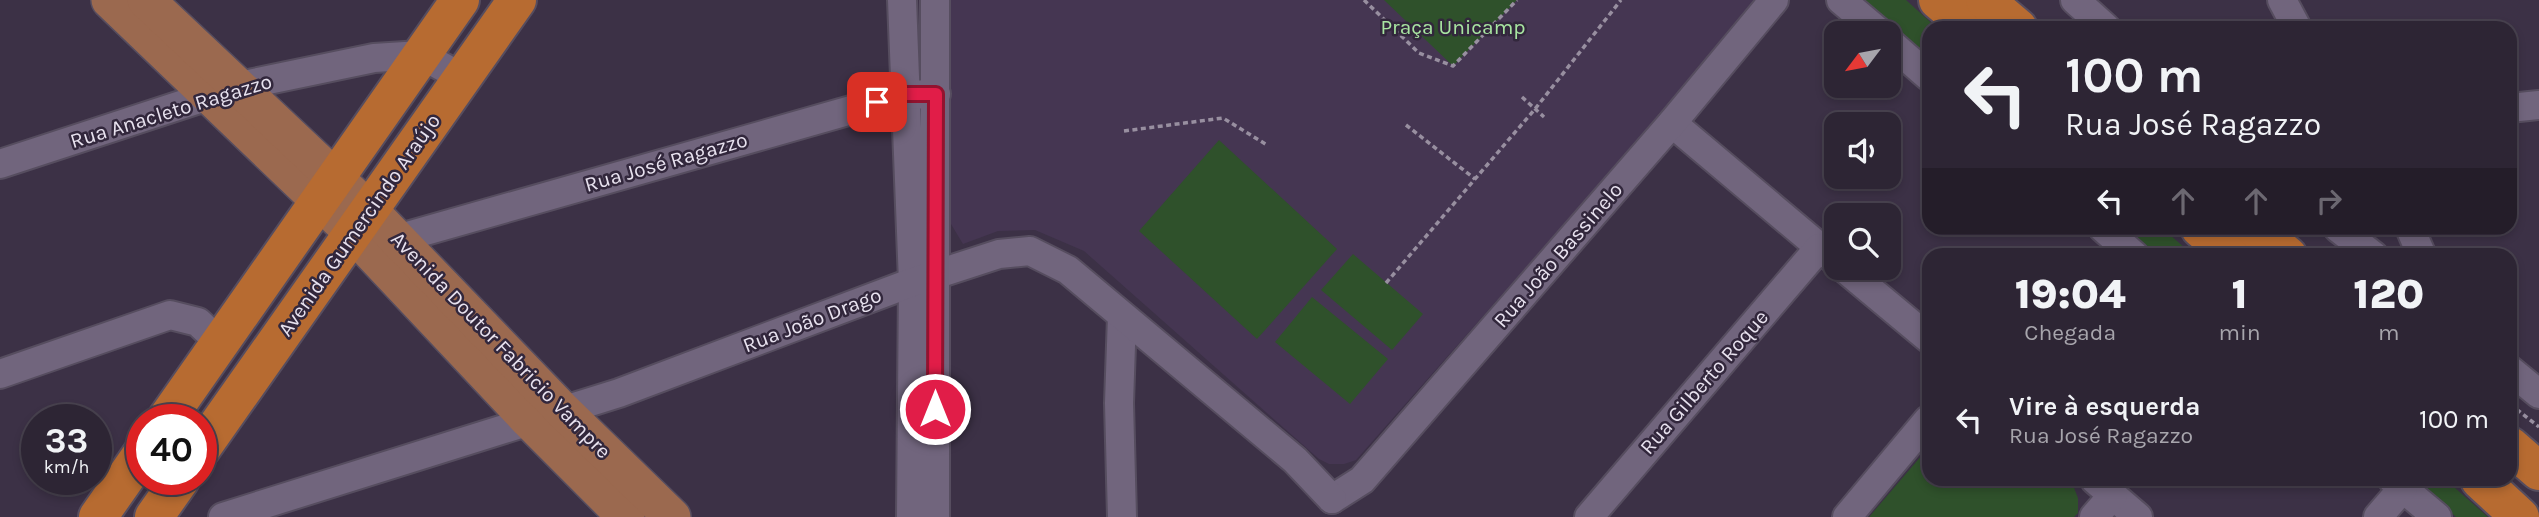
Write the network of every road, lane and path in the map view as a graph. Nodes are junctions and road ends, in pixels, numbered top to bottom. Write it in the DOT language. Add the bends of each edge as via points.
graph roads {
  1 [pos="110,0"];
  2 [pos="146,0"];
  3 [pos="460,0"];
  4 [pos="517,0"];
  5 [pos="902,0"];
  6 [pos="935,0"];
  7 [pos="1364,0"];
  8 [pos="1517,0"];
  9 [pos="1621,0"];
  10 [pos="1774,0"];
  11 [pos="1841,0"];
  12 [pos="1938,0"];
  13 [pos="1985,0"];
  14 [pos="2075,0"];
  15 [pos="2281,0"];
  16 [pos="1866,21"];
  17 [pos="1963,21"];
  18 [pos="2010,21"];
  19 [pos="2098,21"];
  20 [pos="2293,21"];
  21 [pos="1901,52"];
  22 [pos="421,55"];
  23 [pos="1922,71"];
  24 [pos="463,78"];
  25 [pos="225,91"];
  26 [pos="904,94"];
  27 [pos="936,94"];
  28 [pos="1522,97"];
  29 [pos="2539,105"];
  30 [pos="2517,107"];
  31 [pos="1535,109"];
  32 [pos="1544,117"];
  33 [pos="1672,122"];
  34 [pos="1406,125"];
  35 [pos="1124,131"];
  36 [pos="1267,145"];
  37 [pos="0,164"];
  38 [pos="1475,179"];
  39 [pos="326,189"];
  40 [pos="362,222"];
  41 [pos="2111,235"];
  42 [pos="2208,235"];
  43 [pos="2263,235"];
  44 [pos="2347,235"];
  45 [pos="397,239"];
  46 [pos="2126,248"];
  47 [pos="2223,248"];
  48 [pos="2279,248"];
  49 [pos="2364,248"];
  50 [pos="1824,251"];
  51 [pos="1824,258"];
  52 [pos="924,279"];
  53 [pos="1858,280"];
  54 [pos="1386,283"];
  55 [pos="1122,316"];
  56 [pos="1922,333"];
  57 [pos="219,342"];
  58 [pos="0,374"];
  59 [pos="2517,396"];
  60 [pos="177,404"];
  61 [pos="545,415"];
  62 [pos="2523,418"];
  63 [pos="217,426"];
  64 [pos="1922,427"];
  65 [pos="2539,427"];
  66 [pos="2539,471"];
  67 [pos="126,477"];
  68 [pos="2397,486"];
  69 [pos="2400,486"];
  70 [pos="2486,486"];
  71 [pos="2104,487"];
  72 [pos="169,495"];
  73 [pos="1329,508"];
  74 [pos="2435,516"];
  75 [pos="98,517"];
  76 [pos="154,517"];
  77 [pos="223,517"];
  78 [pos="626,517"];
  79 [pos="672,517"];
  80 [pos="911,517"];
  81 [pos="935,517"];
  82 [pos="1122,517"];
  83 [pos="1589,517"];
  84 [pos="1847,517"];
  85 [pos="2094,517"];
  86 [pos="2138,517"];
  87 [pos="2378,517"];
  88 [pos="2519,517"];
  1 -- 25 [label="main road, Avenida Doutor Fabricio Vampre"];
  2 -- 25 [label="main road, Avenida Doutor Fabricio Vampre"];
  3 -- 22 [label="highway"];
  4 -- 24 [label="highway, Avenida Gumercindo Araújo"];
  5 -- 26 [label="street"];
  6 -- 27 [label="street"];
  7 -- 8 [label="path" via="1419,53 1453,66"];
  9 -- 31 [label="path"];
  10 -- 33 [label="street, Rua João Bassinelo"];
  11 -- 16 [label="street"];
  12 -- 17 [label="highway"];
  13 -- 18 [label="highway"];
  14 -- 19 [label="street"];
  15 -- 20 [label="street"];
  21 -- 23 [label="street"];
  22 -- 24 [label="street"];
  22 -- 25 [label="street, Rua Anacleto Ragazzo" via="374,58"];
  22 -- 39 [label="highway"];
  24 -- 40 [label="highway, Avenida Gumercindo Araújo"];
  25 -- 37 [label="street, Rua Anacleto Ragazzo"];
  25 -- 39 [label="main road, Avenida Doutor Fabricio Vampre"];
  26 -- 27 [label="street, Rua José Ragazzo"];
  26 -- 45 [label="street, Rua José Ragazzo"];
  26 -- 52 [label="street"];
  27 -- 52 [label="street"];
  28 -- 31 [label="path"];
  29 -- 30 [label="street"];
  31 -- 32 [label="path"];
  31 -- 38 [label="path"];
  33 -- 50 [label="street"];
  33 -- 73 [label="street, Rua João Bassinelo" via="1362,480"];
  34 -- 38 [label="path"];
  35 -- 36 [label="path" via="1223,118"];
  38 -- 54 [label="path"];
  39 -- 40 [label="main road, Avenida Doutor Fabricio Vampre"];
  39 -- 57 [label="highway"];
  40 -- 45 [label="main road, Avenida Doutor Fabricio Vampre"];
  40 -- 61 [label="main road, Avenida Doutor Fabricio Vampre"];
  40 -- 63 [label="highway, Avenida Gumercindo Araújo"];
  41 -- 46 [label="street"];
  42 -- 47 [label="highway"];
  43 -- 48 [label="highway"];
  44 -- 49 [label="street"];
  45 -- 61 [label="main road, Avenida Doutor Fabricio Vampre"];
  51 -- 83 [label="street, Rua Gilberto Roque"];
  52 -- 55 [label="street, Rua João Drago" via="999,254 1030,251 1068,270"];
  52 -- 61 [label="street, Rua João Drago" via="619,393"];
  52 -- 80 [label="street"];
  52 -- 81 [label="street"];
  53 -- 56 [label="street"];
  55 -- 73 [label="street, Rua João Drago" via="1295,460"];
  55 -- 82 [label="street"];
  57 -- 58 [label="street" via="198,322 170,315"];
  57 -- 60 [label="highway"];
  59 -- 62 [label="street"];
  61 -- 77 [label="street, Rua João Drago"];
  61 -- 78 [label="main road, Avenida Doutor Fabricio Vampre"];
  61 -- 79 [label="main road, Avenida Doutor Fabricio Vampre"];
  62 -- 65 [label="path"];
  62 -- 66 [label="highway"];
  64 -- 84 [label="street"];
  67 -- 75 [label="highway"];
  68 -- 87 [label="street"];
  69 -- 74 [label="street"];
  70 -- 88 [label="highway"];
  71 -- 85 [label="street"];
  71 -- 86 [label="street"];
  72 -- 76 [label="highway"];
}
